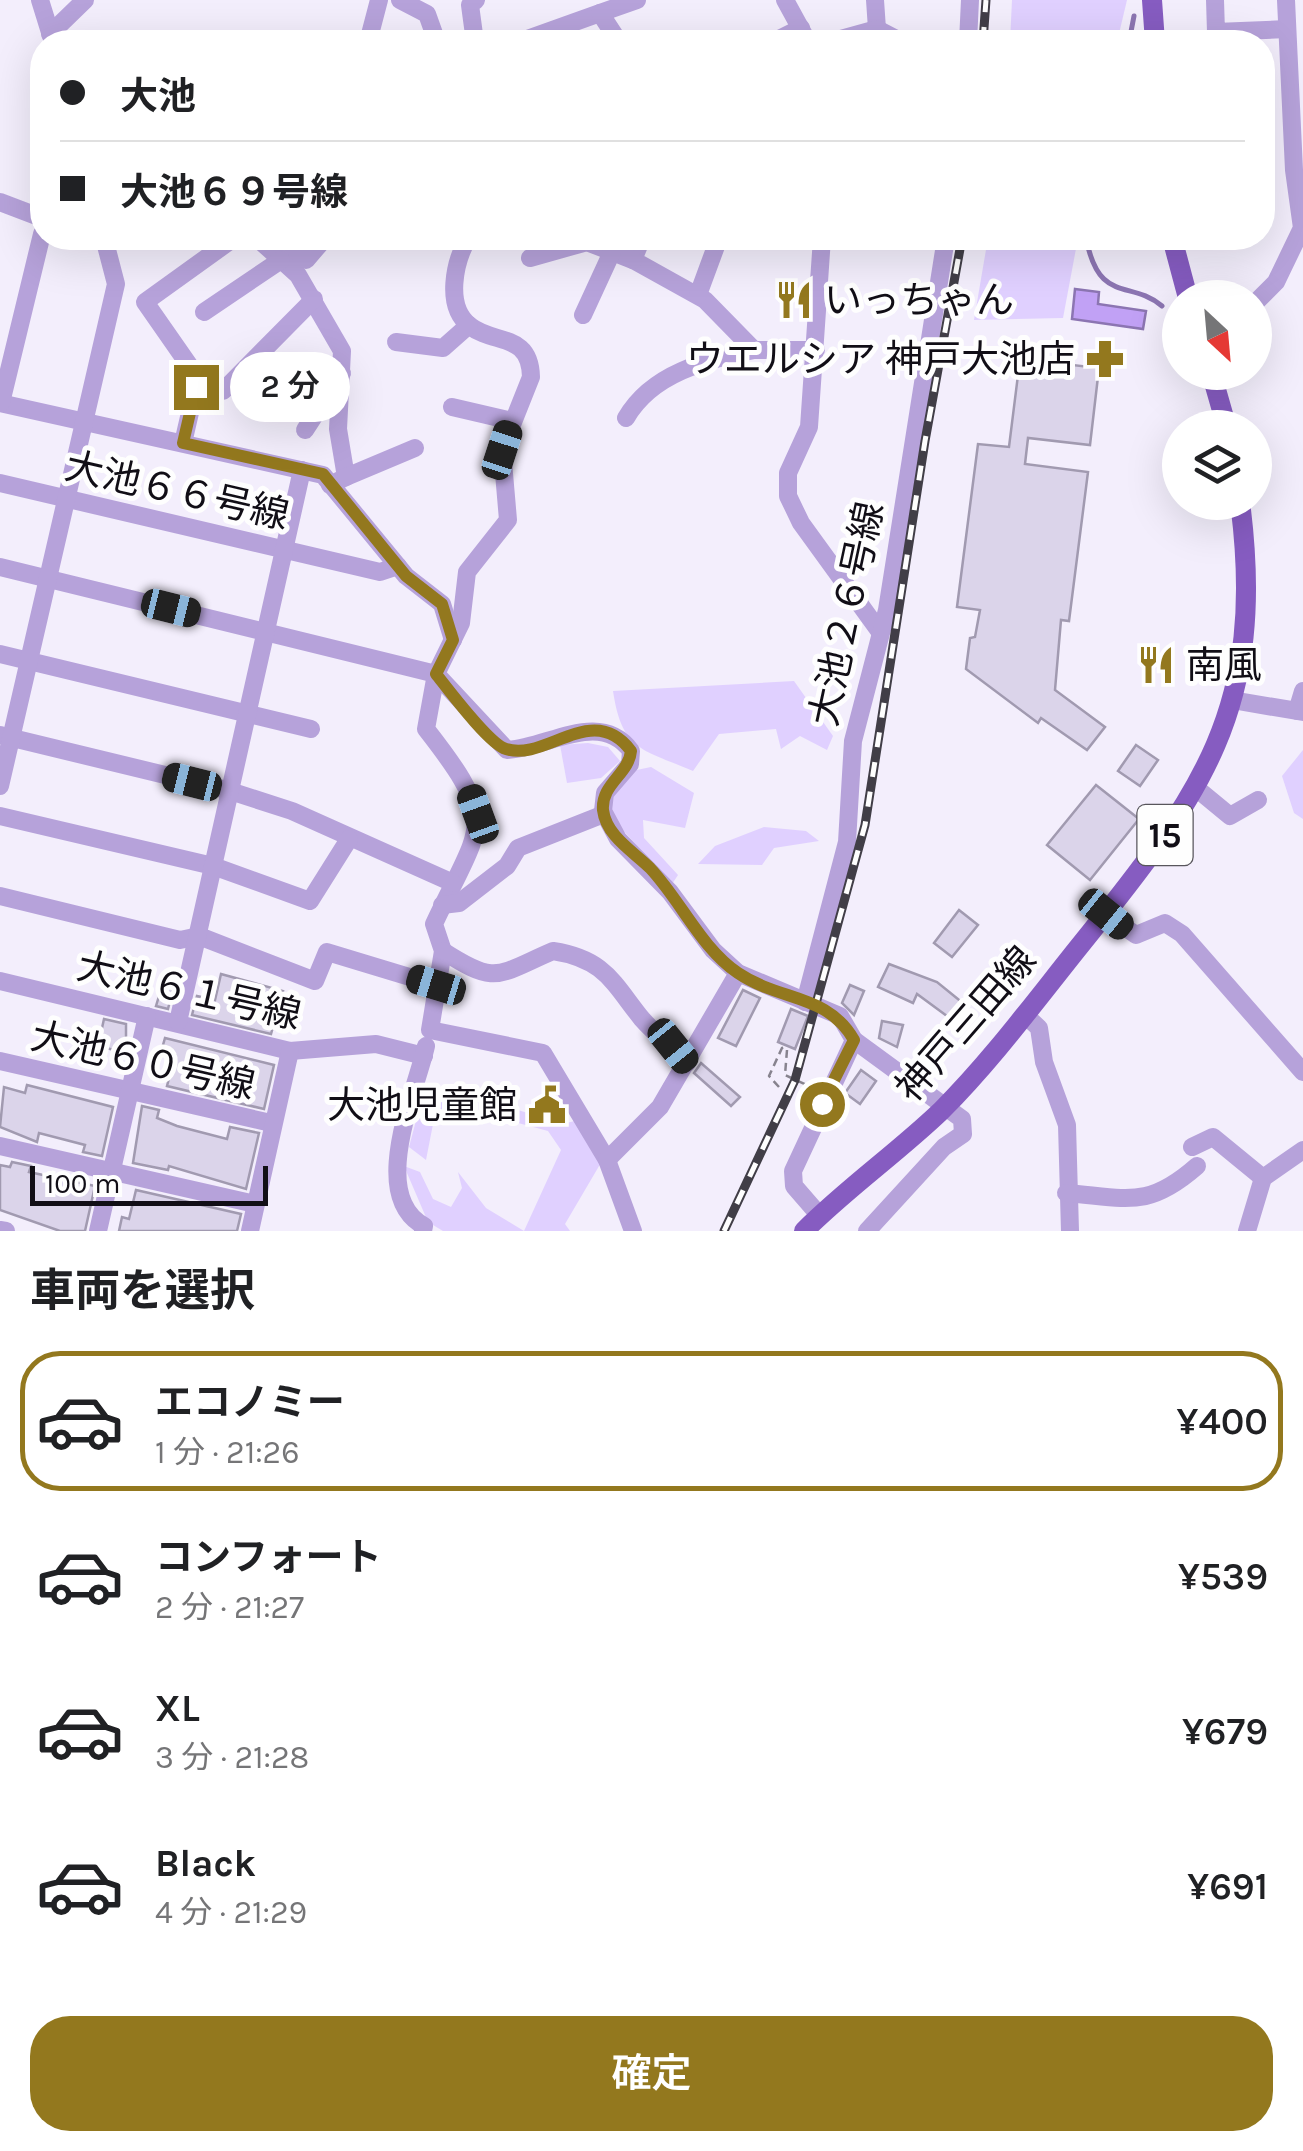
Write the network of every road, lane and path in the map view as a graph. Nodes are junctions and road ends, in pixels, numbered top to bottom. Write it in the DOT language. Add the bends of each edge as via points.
graph roads {
  1 [pos="40,0"];
  2 [pos="86,0"];
  3 [pos="379,0"];
  4 [pos="400,0"];
  5 [pos="476,0"];
  6 [pos="637,0"];
  7 [pos="785,0"];
  8 [pos="874,0"];
  9 [pos="970,0"];
  10 [pos="1152,0"];
  11 [pos="1215,0"];
  12 [pos="1286,0"];
  13 [pos="600,13"];
  14 [pos="876,29"];
  15 [pos="1287,29"];
  16 [pos="49,30"];
  17 [pos="59,30"];
  18 [pos="371,30"];
  19 [pos="432,30"];
  20 [pos="474,30"];
  21 [pos="553,30"];
  22 [pos="611,30"];
  23 [pos="802,30"];
  24 [pos="872,30"];
  25 [pos="969,30"];
  26 [pos="1154,30"];
  27 [pos="1216,30"];
  28 [pos="1263,30"];
  29 [pos="1298,169"];
  30 [pos="0,202"];
  31 [pos="30,213"];
  32 [pos="1302,228"];
  33 [pos="38,250"];
  34 [pos="106,250"];
  35 [pos="217,250"];
  36 [pos="271,250"];
  37 [pos="296,250"];
  38 [pos="315,250"];
  39 [pos="462,250"];
  40 [pos="558,250"];
  41 [pos="607,250"];
  42 [pos="637,250"];
  43 [pos="715,250"];
  44 [pos="821,250"];
  45 [pos="944,250"];
  46 [pos="1175,250"];
  47 [pos="612,252"];
  48 [pos="530,258"];
  49 [pos="282,260"];
  50 [pos="633,260"];
  51 [pos="1183,280"];
  52 [pos="1272,286"];
  53 [pos="115,291"];
  54 [pos="698,296"];
  55 [pos="314,299"];
  56 [pos="145,302"];
  57 [pos="204,312"];
  58 [pos="582,315"];
  59 [pos="468,326"];
  60 [pos="396,342"];
  61 [pos="754,350"];
  62 [pos="816,350"];
  63 [pos="342,372"];
  64 [pos="196,387"];
  65 [pos="0,403"];
  66 [pos="452,407"];
  67 [pos="626,418"];
  68 [pos="83,421"];
  69 [pos="512,421"];
  70 [pos="305,430"];
  71 [pos="183,443"];
  72 [pos="414,448"];
  73 [pos="302,470"];
  74 [pos="338,481"];
  75 [pos="0,482"];
  76 [pos="64,498"];
  77 [pos="1241,520"];
  78 [pos="283,548"];
  79 [pos="398,566"];
  80 [pos="0,567"];
  81 [pos="46,577"];
  82 [pos="267,632"];
  83 [pos="880,632"];
  84 [pos="453,640"];
  85 [pos="0,654"];
  86 [pos="30,661"];
  87 [pos="436,674"];
  88 [pos="1303,691"];
  89 [pos="1232,700"];
  90 [pos="1300,712"];
  91 [pos="247,717"];
  92 [pos="311,729"];
  93 [pos="6,736"];
  94 [pos="0,786"];
  95 [pos="1196,788"];
  96 [pos="228,790"];
  97 [pos="1258,800"];
  98 [pos="604,814"];
  99 [pos="0,816"];
  100 [pos="349,839"];
  101 [pos="213,866"];
  102 [pos="453,883"];
  103 [pos="0,896"];
  104 [pos="442,905"];
  105 [pos="1106,914"];
  106 [pos="200,936"];
  107 [pos="443,951"];
  108 [pos="738,974"];
  109 [pos="0,981"];
  110 [pos="436,985"];
  111 [pos="805,1002"];
  112 [pos="147,1016"];
  113 [pos="1026,1016"];
  114 [pos="178,1022"];
  115 [pos="430,1030"];
  116 [pos="854,1040"];
  117 [pos="290,1051"];
  118 [pos="424,1056"];
  119 [pos="0,1061"];
  120 [pos="687,1064"];
  121 [pos="1303,1072"];
  122 [pos="780,1087"];
  123 [pos="814,1088"];
  124 [pos="129,1093"];
  125 [pos="944,1108"];
  126 [pos="271,1123"];
  127 [pos="0,1146"];
  128 [pos="1296,1156"];
  129 [pos="608,1160"];
  130 [pos="112,1172"];
  131 [pos="1263,1178"];
  132 [pos="1066,1194"];
  133 [pos="256,1204"];
  134 [pos="812,1223"];
  135 [pos="428,1229"];
  136 [pos="98,1231"];
  137 [pos="250,1231"];
  138 [pos="633,1231"];
  139 [pos="867,1231"];
  140 [pos="1070,1231"];
  141 [pos="1247,1231"];
  1 -- 16 [label="street"];
  2 -- 17 [label="street"];
  3 -- 18 [label="street"];
  4 -- 19 [label="street" via="426,14"];
  5 -- 20 [label="street" via="470,5"];
  6 -- 13 [label="street"];
  7 -- 23 [label="street"];
  8 -- 14 [label="street"];
  9 -- 25 [label="street"];
  10 -- 26 [label="main road"];
  11 -- 27 [label="street"];
  12 -- 15 [label="street"];
  13 -- 21 [label="street"];
  13 -- 22 [label="street"];
  14 -- 24 [label="street"];
  15 -- 28 [label="street"];
  15 -- 29 [label="street"];
  29 -- 32 [label="street"];
  30 -- 31 [label="street"];
  32 -- 52 [label="street"];
  33 -- 65 [label="street"];
  34 -- 53 [label="street"];
  35 -- 56 [label="street"];
  36 -- 49 [label="street"];
  37 -- 38 [label="street" via="306,260"];
  39 -- 59 [label="street" via="455,265 458,310"];
  40 -- 48 [label="street"];
  41 -- 47 [label="street"];
  42 -- 50 [label="street"];
  43 -- 54 [label="street"];
  44 -- 62 [label="street"];
  45 -- 83 [label="street, 大池２６号線"];
  46 -- 51 [label="main road"];
  47 -- 50 [label="street"];
  47 -- 58 [label="street"];
  49 -- 55 [label="street"];
  49 -- 57 [label="street"];
  50 -- 54 [label="street"];
  53 -- 56 [label="street"];
  53 -- 68 [label="street"];
  54 -- 61 [label="street"];
  55 -- 63 [label="street" via="342,351"];
  55 -- 64 [label="street" via="223,392"];
  56 -- 64 [label="street" via="198,378"];
  59 -- 60 [label="street" via="444,348"];
  59 -- 69 [label="street" via="505,338 531,365 527,393"];
  61 -- 62 [label="street"];
  61 -- 67 [label="street" via="670,376 636,400"];
  62 -- 83 [label="street" via="809,427 788,473 788,496"];
  63 -- 70 [label="street"];
  63 -- 74 [label="street"];
  64 -- 71 [label="street"];
  65 -- 68 [label="street"];
  66 -- 69 [label="street"];
  68 -- 71 [label="street"];
  68 -- 76 [label="street"];
  69 -- 84 [label="street" via="502,450 508,520 467,572"];
  71 -- 73 [label="street"];
  72 -- 74 [label="street"];
  73 -- 74 [label="street"];
  73 -- 78 [label="street"];
  74 -- 79 [label="street"];
  75 -- 76 [label="street, 大池６６号線"];
  76 -- 78 [label="street, 大池６６号線"];
  76 -- 81 [label="street"];
  77 -- 89 [label="main road, 神戸三田線 / 15" via="1248,604"];
  78 -- 79 [label="street, 大池６６号線" via="380,572"];
  78 -- 82 [label="street"];
  79 -- 84 [label="street" via="442,604"];
  80 -- 81 [label="street"];
  81 -- 82 [label="street"];
  81 -- 86 [label="street"];
  82 -- 87 [label="street"];
  82 -- 91 [label="street"];
  83 -- 111 [label="street, 大池２６号線" via="852,742 847,842"];
  84 -- 87 [label="street"];
  85 -- 86 [label="street"];
  86 -- 91 [label="street"];
  86 -- 93 [label="street"];
  87 -- 98 [label="street" via="507,750 584,732 622,739 630,764 605,793"];
  87 -- 102 [label="street" via="426,728 466,783 478,814 473,845"];
  88 -- 90 [label="street"];
  89 -- 90 [label="street"];
  89 -- 95 [label="main road, 神戸三田線 / 15"];
  91 -- 92 [label="street"];
  91 -- 96 [label="street"];
  93 -- 94 [label="street"];
  93 -- 96 [label="street"];
  95 -- 97 [label="street" via="1230,816"];
  95 -- 105 [label="main road, 神戸三田線 / 15"];
  96 -- 100 [label="street"];
  96 -- 101 [label="street"];
  98 -- 104 [label="street" via="518,848 459,903"];
  98 -- 108 [label="street" via="618,839"];
  99 -- 101 [label="street"];
  100 -- 101 [label="street" via="310,901"];
  100 -- 102 [label="street"];
  101 -- 106 [label="street"];
  102 -- 104 [label="street"];
  103 -- 106 [label="street" via="180,940"];
  104 -- 107 [label="street" via="434,929"];
  105 -- 113 [label="main road, 神戸三田線 / 15"];
  105 -- 121 [label="street" via="1136,934 1165,923 1210,962"];
  106 -- 110 [label="street" via="314,981 328,952"];
  106 -- 114 [label="street"];
  107 -- 110 [label="street"];
  107 -- 120 [label="street" via="480,976 497,976 553,951 601,967"];
  108 -- 111 [label="street"];
  108 -- 120 [label="street"];
  109 -- 112 [label="street, 大池６１号線"];
  110 -- 115 [label="street"];
  111 -- 116 [label="street" via="840,1016"];
  112 -- 114 [label="street, 大池６１号線"];
  112 -- 124 [label="street"];
  113 -- 125 [label="main road, 神戸三田線 / 15"];
  113 -- 132 [label="street" via="1038,1028 1067,1124"];
  114 -- 117 [label="street, 大池６１号線"];
  115 -- 118 [label="street"];
  115 -- 129 [label="street" via="543,1053"];
  116 -- 125 [label="street"];
  116 -- 134 [label="street" via="792,1171"];
  117 -- 118 [label="street, 大池６１号線" via="376,1044"];
  117 -- 126 [label="street"];
  118 -- 135 [label="street" via="394,1164 404,1200"];
  119 -- 124 [label="street, 大池６０号線"];
  120 -- 129 [label="street" via="660,1107"];
  122 -- 123 [label="path" via="769,1076 787,1048 785,1075"];
  124 -- 126 [label="street, 大池６０号線"];
  124 -- 130 [label="street"];
  125 -- 134 [label="main road, 神戸三田線 / 15"];
  125 -- 139 [label="street" via="962,1119 963,1134"];
  126 -- 133 [label="street"];
  127 -- 130 [label="street"];
  128 -- 131 [label="street"];
  129 -- 138 [label="street"];
  130 -- 133 [label="street"];
  130 -- 136 [label="street"];
  131 -- 132 [label="street" via="1213,1137 1168,1192"];
  131 -- 141 [label="street"];
  132 -- 140 [label="street"];
  133 -- 137 [label="street"];
}
